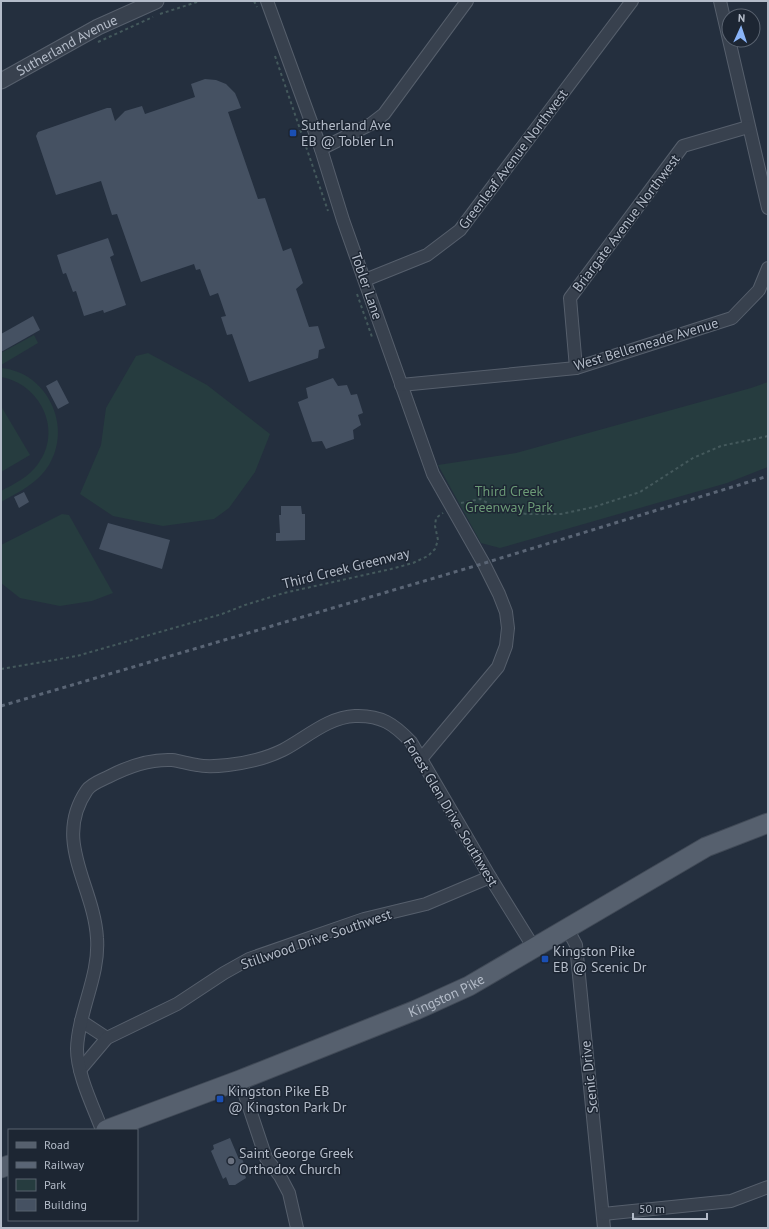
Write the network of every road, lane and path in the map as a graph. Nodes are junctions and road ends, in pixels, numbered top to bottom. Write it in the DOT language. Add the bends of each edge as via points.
graph roads {
  1 [pos="156,1"];
  2 [pos="200,1"];
  3 [pos="267,1"];
  4 [pos="467,1"];
  5 [pos="632,1"];
  6 [pos="720,1"];
  7 [pos="97,43"];
  8 [pos="1,81"];
  9 [pos="748,127"];
  10 [pos="321,149"];
  11 [pos="768,208"];
  12 [pos="768,268"];
  13 [pos="365,280"];
  14 [pos="576,368"];
  15 [pos="401,384"];
  16 [pos="768,436"];
  17 [pos="452,508"];
  18 [pos="1,670"];
  19 [pos="421,758"];
  20 [pos="768,823"];
  21 [pos="490,877"];
  22 [pos="567,928"];
  23 [pos="534,948"];
  24 [pos="81,1022"];
  25 [pos="107,1038"];
  26 [pos="80,1070"];
  27 [pos="240,1080"];
  28 [pos="102,1129"];
  29 [pos="109,1129"];
  30 [pos="768,1186"];
  31 [pos="602,1214"];
  32 [pos="297,1228"];
  33 [pos="604,1228"];
  1 -- 8 [label="street, Sutherland Avenue" via="98,27"];
  2 -- 7 [label="path" via="163,12"];
  3 -- 10 [label="street, Tobler Lane"];
  4 -- 10 [label="street" via="384,114 371,124"];
  5 -- 13 [label="street, Greenleaf Avenue Northwest" via="460,230 427,255"];
  6 -- 9 [label="street"];
  9 -- 11 [label="street"];
  9 -- 14 [label="street, Briargate Avenue Northwest" via="683,146 570,298"];
  10 -- 13 [label="street, Tobler Lane"];
  12 -- 14 [label="street, West Bellemeade Avenue" via="759,290 732,318"];
  13 -- 15 [label="street, Tobler Lane"];
  14 -- 15 [label="street, West Bellemeade Avenue"];
  15 -- 17 [label="street, Tobler Lane" via="433,474"];
  16 -- 17 [label="path, Third Creek Greenway" via="721,446 693,458 640,492 594,507 560,514 527,514 503,510 480,499 463,502"];
  17 -- 18 [label="path, Third Creek Greenway" via="436,518 438,540 435,549 428,556 412,563 284,593 222,614 77,656"];
  17 -- 19 [label="street, Tobler Lane" via="499,594 506,612 506,646 498,667"];
  19 -- 21 [label="street, Forest Glen Drive Southwest"];
  19 -- 24 [label="street, Forest Glen Drive Southwest" via="396,726 375,718 354,716 329,722 282,751 256,759 229,765 199,766 173,760 144,763 118,772 88,788 74,816 73,849 91,902 98,939 93,978"];
  20 -- 22 [label="main road, Kingston Pike" via="706,847"];
  21 -- 23 [label="street, Forest Glen Drive Southwest"];
  21 -- 25 [label="street, Stillwood Drive Southwest" via="426,904 364,919 249,959 177,1004"];
  22 -- 23 [label="main road, Kingston Pike"];
  22 -- 31 [label="street, Scenic Drive" via="576,945"];
  23 -- 27 [label="main road, Kingston Pike" via="469,986 416,1010"];
  24 -- 25 [label="street"];
  24 -- 26 [label="street, Forest Glen Drive Southwest" via="77,1049"];
  25 -- 26 [label="street, Stillwood Drive Southwest"];
  26 -- 28 [label="street, Forest Glen Drive Southwest"];
  27 -- 29 [label="main road, Kingston Pike"];
  27 -- 32 [label="street" via="266,1158 289,1193"];
  30 -- 31 [label="street" via="731,1202"];
  31 -- 33 [label="street, Scenic Drive"];
}
